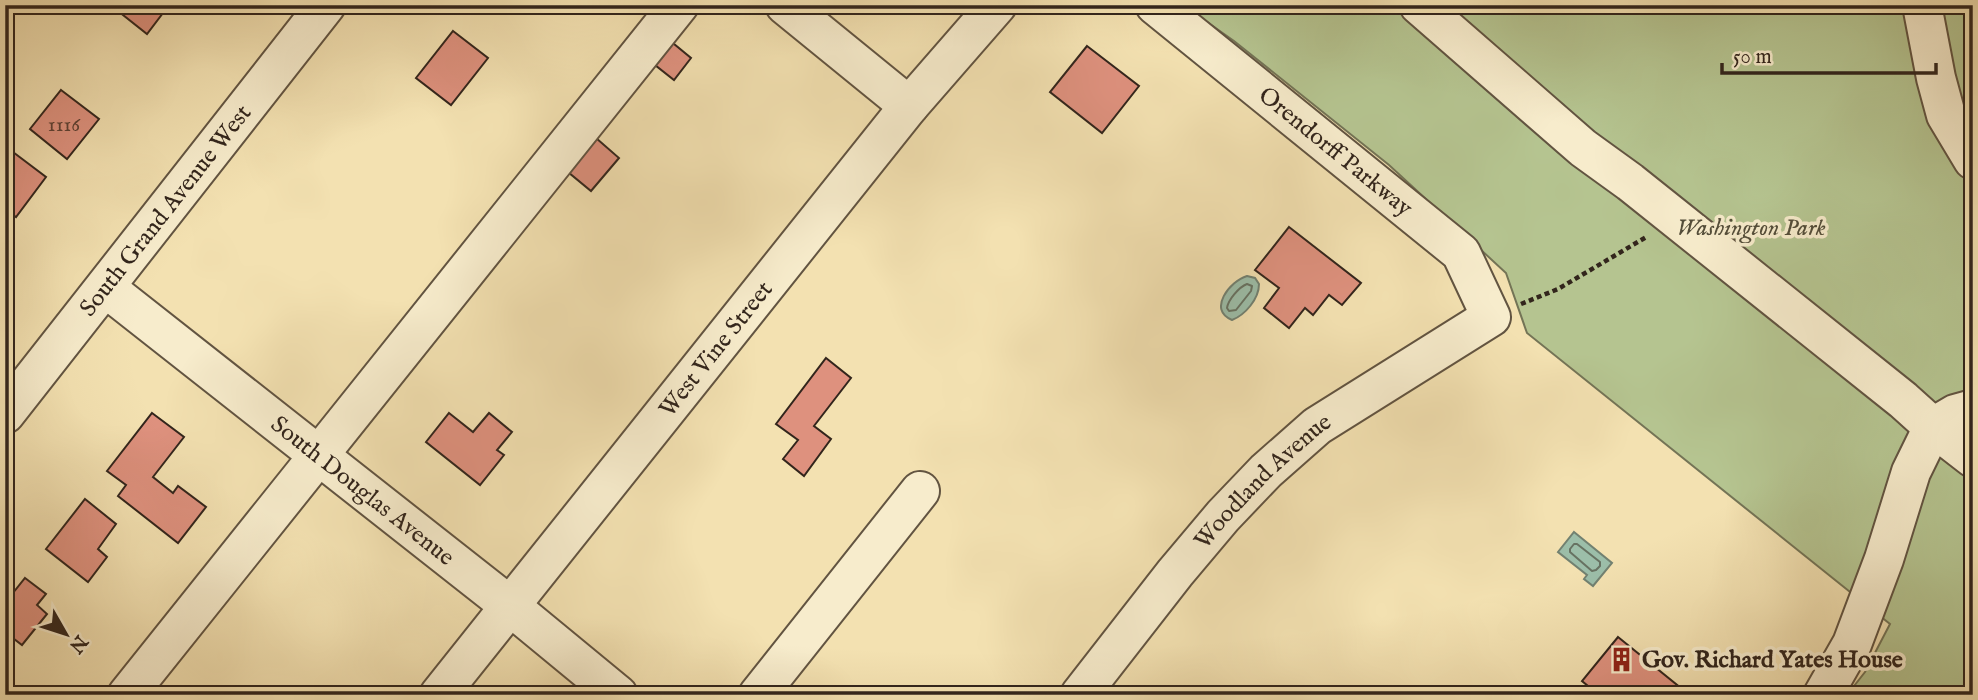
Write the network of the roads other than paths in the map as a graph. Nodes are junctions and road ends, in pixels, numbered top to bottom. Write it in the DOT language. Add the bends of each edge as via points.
graph roads {
  1 [pos="326,5"];
  2 [pos="679,5"];
  3 [pos="785,5"];
  4 [pos="997,5"];
  5 [pos="1155,5"];
  6 [pos="1419,5"];
  7 [pos="1922,5"];
  8 [pos="909,106"];
  9 [pos="1973,160"];
  10 [pos="106,288"];
  11 [pos="1491,317"];
  12 [pos="1973,409"];
  13 [pos="5,414"];
  14 [pos="1933,427"];
  15 [pos="318,455"];
  16 [pos="1973,458"];
  17 [pos="920,491"];
  18 [pos="510,606"];
  19 [pos="127,695"];
  20 [pos="439,695"];
  21 [pos="618,695"];
  22 [pos="758,695"];
  23 [pos="1080,695"];
  24 [pos="1823,695"];
  1 -- 10 [label="street, South Grand Avenue West"];
  2 -- 15 [label="street"];
  3 -- 8 [label="street"];
  4 -- 8 [label="street, West Vine Street"];
  5 -- 11 [label="street, Orendorff Parkway" via="1461,253"];
  6 -- 14 [label="street" via="1583,148"];
  7 -- 9 [label="street" via="1946,115"];
  8 -- 18 [label="street, West Vine Street"];
  10 -- 13 [label="street, South Grand Avenue West"];
  10 -- 15 [label="street, South Douglas Avenue"];
  11 -- 23 [label="street, Woodland Avenue" via="1317,426 1266,471 1199,544"];
  12 -- 14 [label="street"];
  14 -- 16 [label="street"];
  14 -- 24 [label="street" via="1911,472 1852,643"];
  15 -- 18 [label="street, South Douglas Avenue"];
  15 -- 19 [label="street"];
  17 -- 22 [label="street"];
  18 -- 20 [label="street, West Vine Street"];
  18 -- 21 [label="street, South Douglas Avenue"];
}
